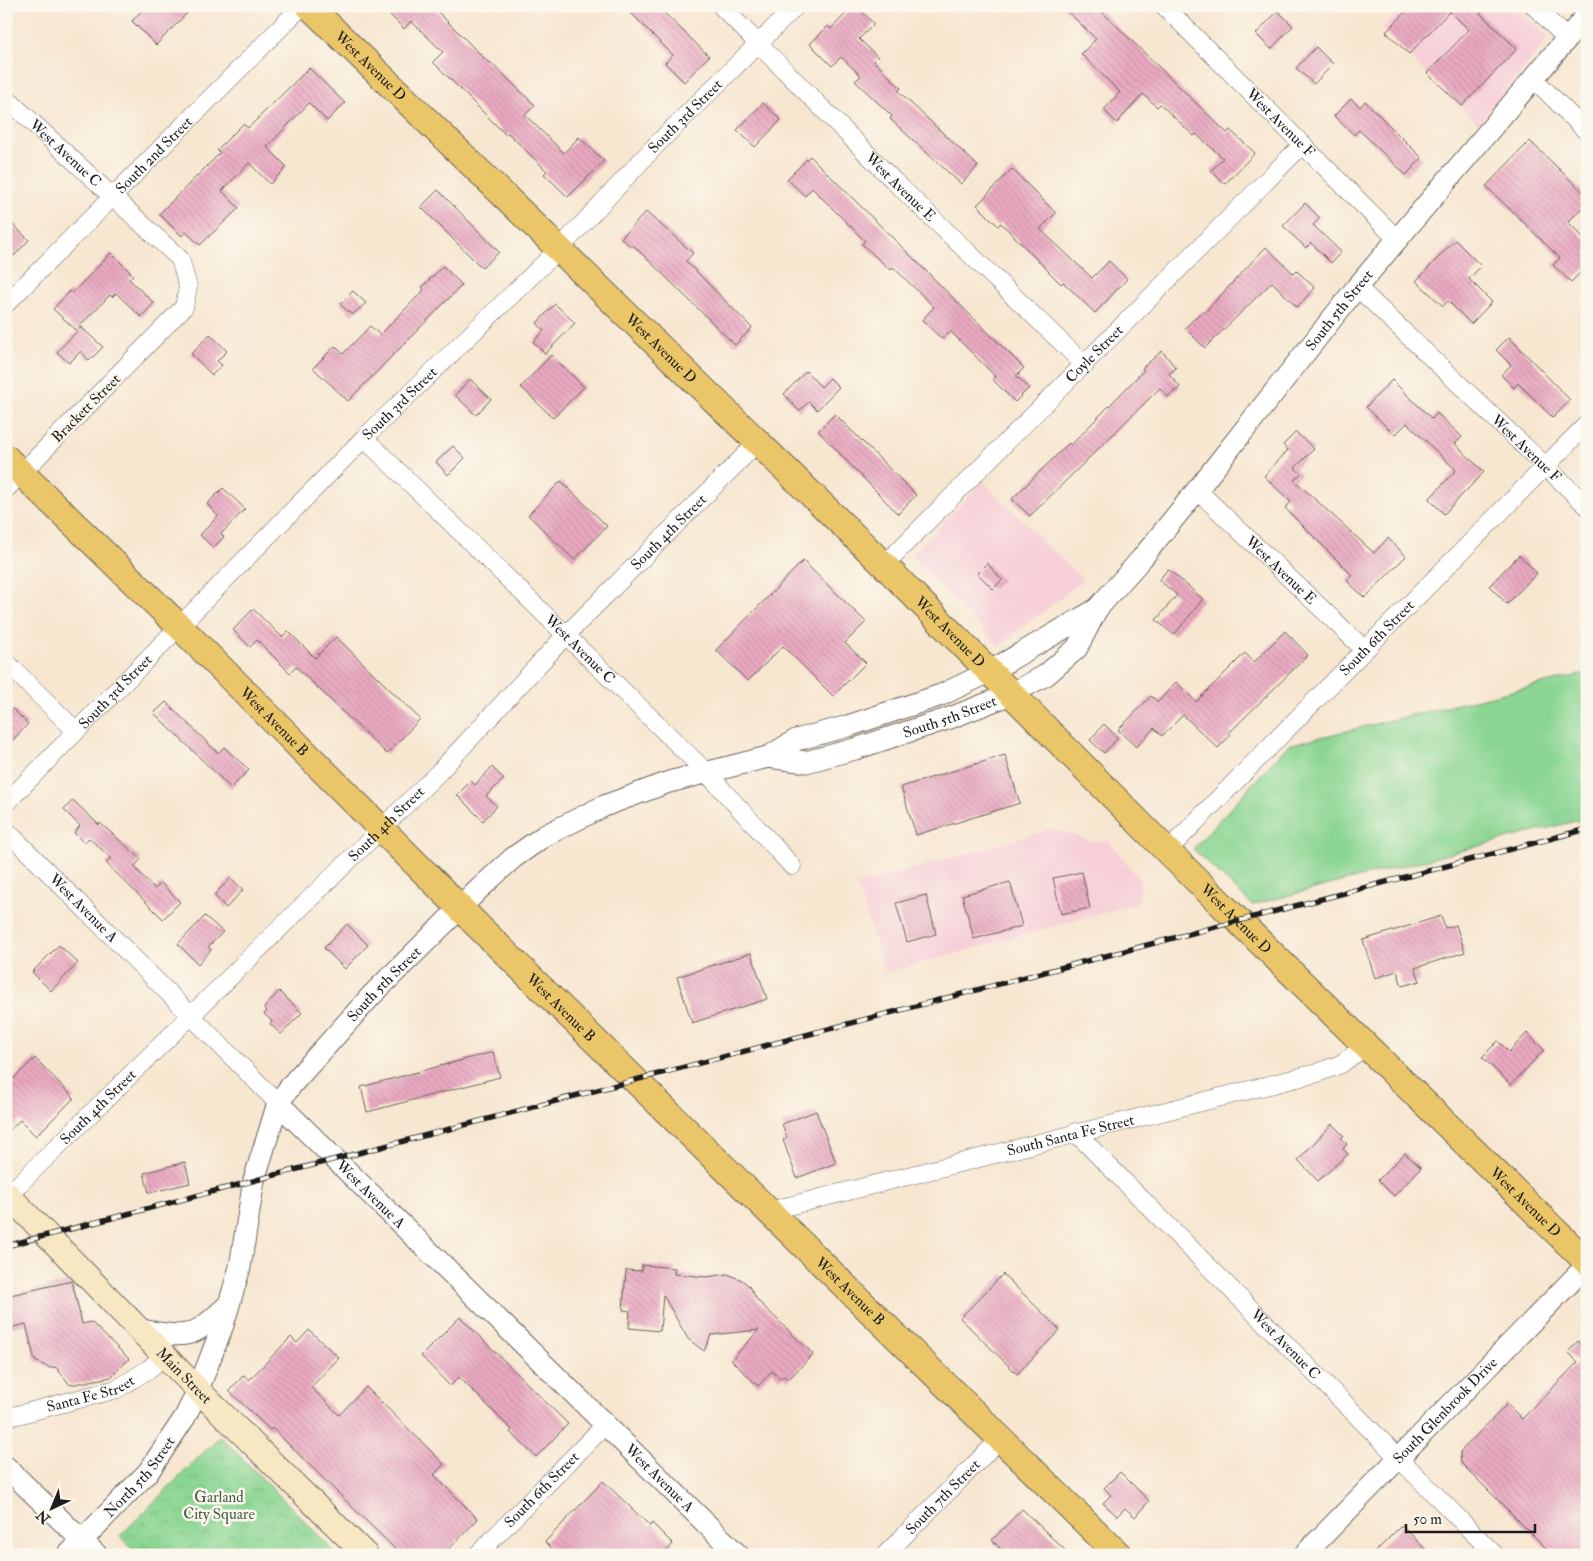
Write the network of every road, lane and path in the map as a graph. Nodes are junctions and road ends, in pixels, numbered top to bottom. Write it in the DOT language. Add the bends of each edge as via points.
graph roads {
  1 [pos="302,6"];
  2 [pos="309,6"];
  3 [pos="720,6"];
  4 [pos="796,6"];
  5 [pos="1164,6"];
  6 [pos="1534,6"];
  7 [pos="1587,15"];
  8 [pos="1567,39"];
  9 [pos="759,44"];
  10 [pos="1534,80"];
  11 [pos="6,98"];
  12 [pos="1587,132"];
  13 [pos="1303,144"];
  14 [pos="112,197"];
  15 [pos="1397,239"];
  16 [pos="560,248"];
  17 [pos="1357,287"];
  18 [pos="6,304"];
  19 [pos="166,326"];
  20 [pos="1085,365"];
  21 [pos="1587,424"];
  22 [pos="364,438"];
  23 [pos="757,444"];
  24 [pos="1545,465"];
  25 [pos="11,474"];
  26 [pos="1198,490"];
  27 [pos="1587,506"];
  28 [pos="884,565"];
  29 [pos="1097,609"];
  30 [pos="180,627"];
  31 [pos="566,635"];
  32 [pos="1365,650"];
  33 [pos="6,662"];
  34 [pos="989,672"];
  35 [pos="1011,694"];
  36 [pos="76,731"];
  37 [pos="768,757"];
  38 [pos="706,772"];
  39 [pos="6,803"];
  40 [pos="380,829"];
  41 [pos="6,830"];
  42 [pos="1167,851"];
  43 [pos="792,866"];
  44 [pos="459,907"];
  45 [pos="192,1016"];
  46 [pos="1366,1046"];
  47 [pos="278,1103"];
  48 [pos="1076,1132"];
  49 [pos="7,1194"];
  50 [pos="769,1211"];
  51 [pos="1587,1263"];
  52 [pos="229,1304"];
  53 [pos="142,1330"];
  54 [pos="165,1354"];
  55 [pos="198,1390"];
  56 [pos="6,1418"];
  57 [pos="606,1424"];
  58 [pos="1001,1438"];
  59 [pos="1399,1457"];
  60 [pos="6,1467"];
  61 [pos="82,1550"];
  62 [pos="366,1555"];
  63 [pos="477,1555"];
  64 [pos="738,1555"];
  65 [pos="885,1555"];
  66 [pos="1119,1555"];
  67 [pos="1304,1555"];
  68 [pos="1495,1555"];
  1 -- 14 [label="street, South 2nd Street"];
  2 -- 16 [label="main road, West Avenue D"];
  3 -- 9 [label="street, West Avenue E"];
  4 -- 9 [label="street, South 3rd Street"];
  5 -- 13 [label="street, West Avenue F"];
  6 -- 8 [label="street"];
  7 -- 8 [label="street, South 5th Street"];
  8 -- 10 [label="street, South 5th Street"];
  9 -- 16 [label="street, South 3rd Street" via="657,144"];
  9 -- 20 [label="street, West Avenue E" via="895,182"];
  10 -- 12 [label="street"];
  10 -- 15 [label="street, South 5th Street"];
  11 -- 14 [label="street, West Avenue C"];
  13 -- 15 [label="street, West Avenue F"];
  13 -- 20 [label="street, Coyle Street"];
  14 -- 18 [label="street, South 2nd Street"];
  14 -- 19 [label="street, West Avenue C" via="180,259 188,287 184,307"];
  15 -- 17 [label="street, South 5th Street"];
  16 -- 22 [label="street, South 3rd Street"];
  16 -- 23 [label="main road, West Avenue D"];
  17 -- 24 [label="street, West Avenue F"];
  17 -- 26 [label="street, South 5th Street"];
  19 -- 25 [label="street, Brackett Street"];
  20 -- 28 [label="street, Coyle Street"];
  21 -- 24 [label="street, South 6th Street"];
  22 -- 30 [label="street, South 3rd Street"];
  22 -- 31 [label="street, West Avenue C"];
  23 -- 28 [label="main road, West Avenue D"];
  23 -- 31 [label="street, South 4th Street"];
  24 -- 27 [label="street, West Avenue F"];
  24 -- 32 [label="street, South 6th Street"];
  25 -- 30 [label="main road, West Avenue B"];
  26 -- 29 [label="street, South 5th Street"];
  26 -- 32 [label="street, West Avenue E"];
  28 -- 34 [label="main road, West Avenue D"];
  29 -- 34 [label="street, South 5th Street"];
  29 -- 35 [label="street, South 5th Street" via="1077,648 1046,675"];
  30 -- 36 [label="street, South 3rd Street"];
  30 -- 40 [label="main road, West Avenue B"];
  31 -- 38 [label="street, West Avenue C"];
  31 -- 40 [label="street, South 4th Street"];
  32 -- 42 [label="street, South 6th Street"];
  33 -- 36 [label="street"];
  34 -- 35 [label="main road, West Avenue D"];
  34 -- 37 [label="street, South 5th Street" via="941,695 796,740"];
  35 -- 37 [label="street, South 5th Street" via="923,727 806,762"];
  35 -- 42 [label="main road, West Avenue D"];
  36 -- 39 [label="street, South 3rd Street"];
  37 -- 38 [label="street, South 5th Street"];
  38 -- 43 [label="street, West Avenue C"];
  38 -- 44 [label="street, South 5th Street" via="604,806 544,836 513,858"];
  40 -- 44 [label="main road, West Avenue B"];
  40 -- 45 [label="street, South 4th Street"];
  41 -- 45 [label="street, West Avenue A"];
  42 -- 46 [label="main road, West Avenue D"];
  44 -- 47 [label="street, South 5th Street" via="371,996"];
  44 -- 50 [label="main road, West Avenue B"];
  45 -- 47 [label="street, West Avenue A"];
  45 -- 49 [label="street, South 4th Street"];
  46 -- 48 [label="street, South Santa Fe Street" via="1341,1064 1317,1073"];
  46 -- 51 [label="main road, West Avenue D"];
  47 -- 52 [label="street, South 5th Street" via="254,1180 240,1267"];
  47 -- 57 [label="street, West Avenue A"];
  48 -- 50 [label="street, South Santa Fe Street"];
  48 -- 59 [label="street, West Avenue C"];
  49 -- 53 [label="main road, Main Street"];
  50 -- 58 [label="main road, West Avenue B"];
  51 -- 59 [label="street, South Glenbrook Drive"];
  52 -- 53 [label="street" via="203,1328 182,1336"];
  52 -- 55 [label="street, South 5th Street"];
  53 -- 54 [label="main road, Main Street"];
  54 -- 55 [label="main road, Main Street"];
  54 -- 56 [label="street, Santa Fe Street" via="149,1369 117,1388"];
  55 -- 61 [label="street, North 5th Street" via="149,1471"];
  55 -- 62 [label="main road, Main Street"];
  57 -- 63 [label="street, South 6th Street"];
  57 -- 64 [label="street, West Avenue A"];
  58 -- 65 [label="street, South 7th Street"];
  58 -- 66 [label="main road, West Avenue B"];
  59 -- 67 [label="street, South Glenbrook Drive"];
  59 -- 68 [label="street, West Avenue C"];
  60 -- 61 [label="street"];
}
